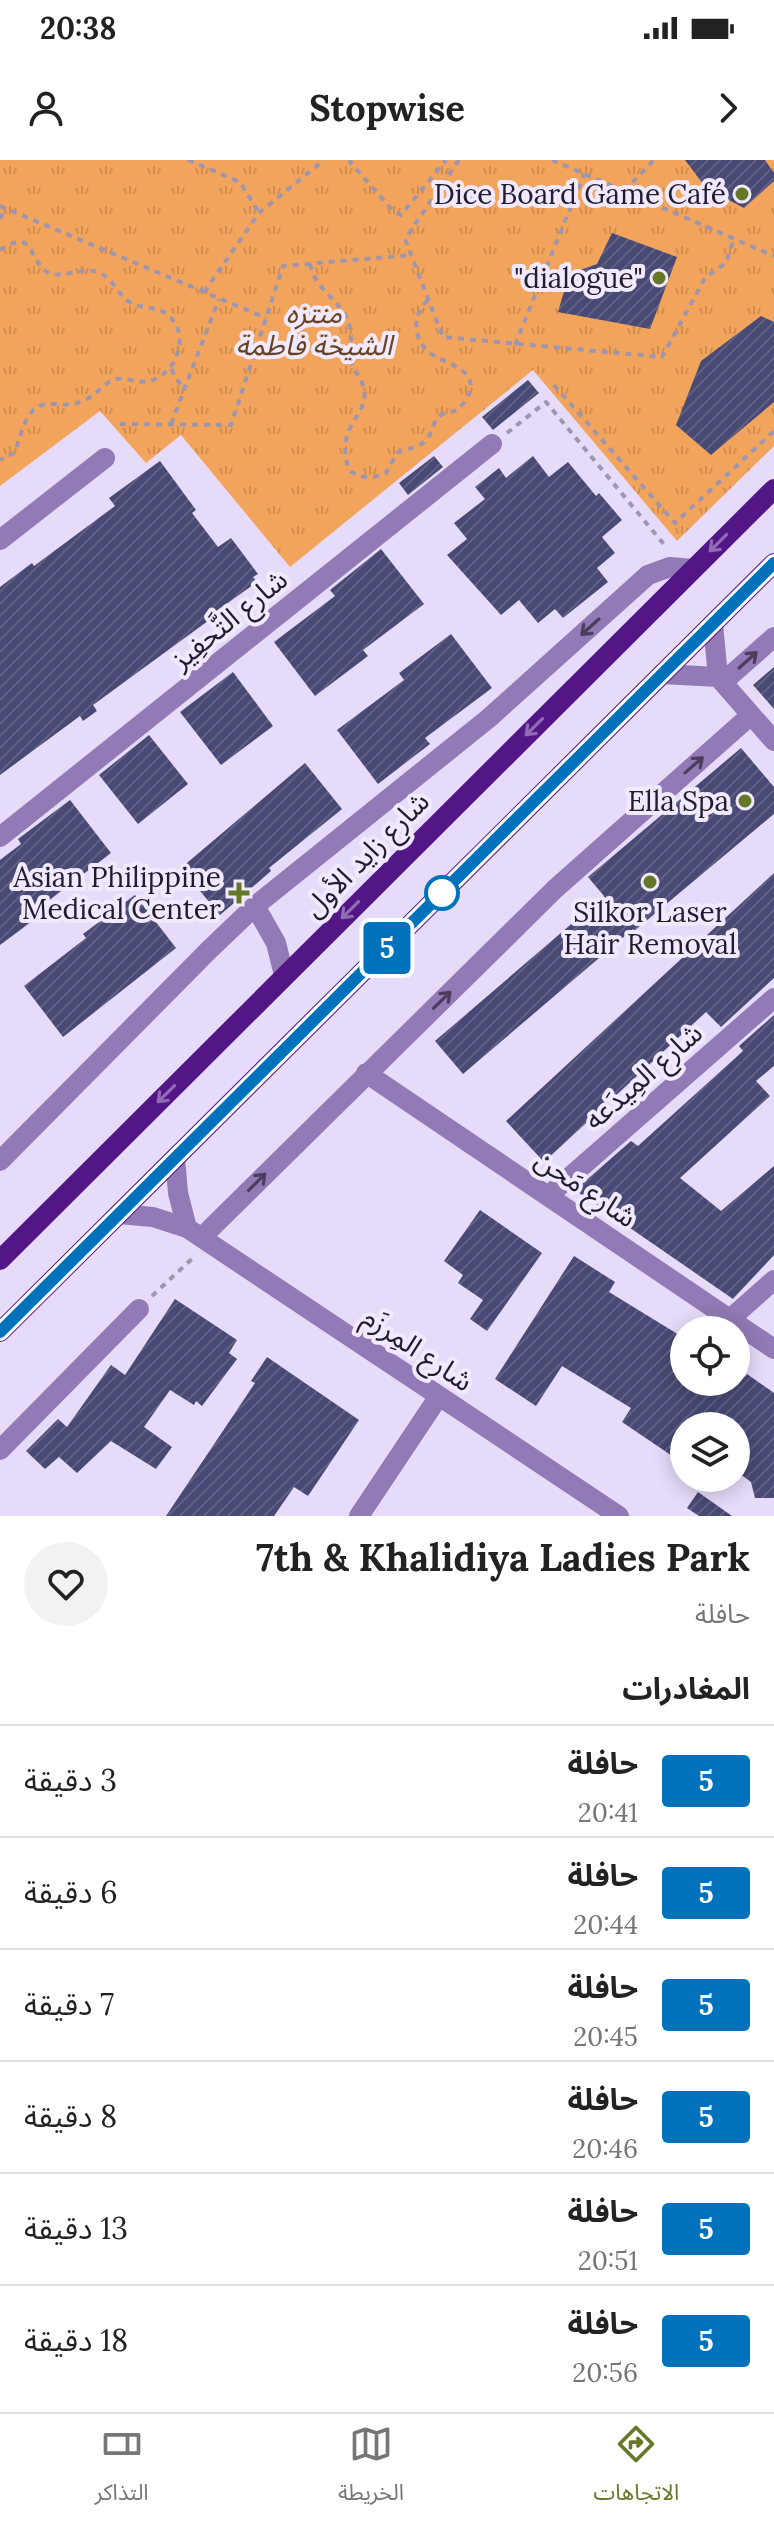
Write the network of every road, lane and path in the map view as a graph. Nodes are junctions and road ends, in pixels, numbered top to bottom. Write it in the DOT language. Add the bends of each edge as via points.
graph roads {
  1 [pos="188,160"];
  2 [pos="324,160"];
  3 [pos="352,160"];
  4 [pos="446,160"];
  5 [pos="459,160"];
  6 [pos="552,160"];
  7 [pos="654,160"];
  8 [pos="584,174"];
  9 [pos="624,191"];
  10 [pos="3,207"];
  11 [pos="259,213"];
  12 [pos="0,219"];
  13 [pos="734,239"];
  14 [pos="0,250"];
  15 [pos="411,255"];
  16 [pos="773,255"];
  17 [pos="310,264"];
  18 [pos="204,292"];
  19 [pos="220,298"];
  20 [pos="428,300"];
  21 [pos="266,318"];
  22 [pos="515,345"];
  23 [pos="171,368"];
  24 [pos="554,385"];
  25 [pos="184,391"];
  26 [pos="120,424"];
  27 [pos="171,424"];
  28 [pos="774,431"];
  29 [pos="492,444"];
  30 [pos="105,458"];
  31 [pos="0,460"];
  32 [pos="774,489"];
  33 [pos="0,540"];
  34 [pos="774,563"];
  35 [pos="687,568"];
  36 [pos="713,624"];
  37 [pos="774,637"];
  38 [pos="662,674"];
  39 [pos="720,680"];
  40 [pos="751,715"];
  41 [pos="774,741"];
  42 [pos="0,837"];
  43 [pos="255,906"];
  44 [pos="284,975"];
  45 [pos="774,998"];
  46 [pos="366,1073"];
  47 [pos="175,1158"];
  48 [pos="0,1161"];
  49 [pos="548,1196"];
  50 [pos="119,1214"];
  51 [pos="199,1236"];
  52 [pos="0,1260"];
  53 [pos="774,1280"];
  54 [pos="139,1309"];
  55 [pos="726,1316"];
  56 [pos="733,1316"];
  57 [pos="0,1332"];
  58 [pos="750,1333"];
  59 [pos="774,1349"];
  60 [pos="439,1396"];
  61 [pos="0,1450"];
  62 [pos="359,1516"];
  63 [pos="619,1516"];
  1 -- 11 [label="path" via="240,182"];
  2 -- 11 [label="path"];
  3 -- 4 [label="path" via="401,215"];
  5 -- 15 [label="path" via="405,239"];
  6 -- 8 [label="path"];
  7 -- 9 [label="path"];
  8 -- 9 [label="path"];
  8 -- 22 [label="path"];
  9 -- 13 [label="path"];
  10 -- 12 [label="path"];
  10 -- 18 [label="path"];
  11 -- 18 [label="path"];
  13 -- 16 [label="path"];
  13 -- 22 [label="path" via="726,263 705,278 662,357"];
  14 -- 23 [label="path" via="14,241 26,243 44,271 98,272 133,304 166,313 179,338"];
  15 -- 17 [label="path"];
  15 -- 20 [label="path"];
  17 -- 20 [label="path" via="317,284 349,323 352,364 364,385 363,405 345,445 349,470 357,475 386,473 394,456 425,441 437,418 458,409 468,394 466,374 421,344 416,320"];
  17 -- 21 [label="path" via="283,266"];
  18 -- 19 [label="path"];
  19 -- 21 [label="path"];
  19 -- 25 [label="path"];
  20 -- 22 [label="path" via="443,337"];
  21 -- 27 [label="path" via="231,425"];
  23 -- 25 [label="path"];
  23 -- 31 [label="path" via="145,382 110,381 74,404 36,407 27,416 14,453"];
  24 -- 28 [label="path" via="675,523"];
  25 -- 27 [label="path"];
  26 -- 27 [label="path"];
  29 -- 35 [label="path" via="546,402"];
  29 -- 42 [label="street, شارع التَّحفِيز"];
  30 -- 33 [label="street"];
  32 -- 35 [label="main road, شارع زايد الأول, one-way"];
  34 -- 36 [label="main road"];
  35 -- 43 [label="street, one-way" via="648,575 489,718"];
  35 -- 44 [label="main road, شارع زايد الأول, one-way"];
  36 -- 38 [label="main road"];
  36 -- 39 [label="street"];
  39 -- 37 [label="street, one-way"];
  38 -- 39 [label="street"];
  38 -- 47 [label="main road"];
  39 -- 40 [label="street"];
  40 -- 41 [label="street"];
  46 -- 40 [label="street, one-way" via="555,889"];
  43 -- 44 [label="street" via="276,943"];
  43 -- 48 [label="street"];
  44 -- 52 [label="main road, شارع زايد الأول, one-way"];
  45 -- 49 [label="street, شارع المِيدَعه"];
  46 -- 49 [label="street, شارع مَحن"];
  51 -- 46 [label="street, one-way"];
  47 -- 50 [label="main road"];
  47 -- 51 [label="street" via="178,1193"];
  49 -- 55 [label="street, شارع مَحن"];
  50 -- 51 [label="street, شارع المِرزَم" via="153,1217"];
  50 -- 57 [label="main road"];
  51 -- 54 [label="path"];
  51 -- 60 [label="street, شارع المِرزَم"];
  53 -- 56 [label="street"];
  54 -- 61 [label="street"];
  58 -- 59 [label="street, شارع مَحن"];
  60 -- 62 [label="street"];
  60 -- 63 [label="street, شارع المِرزَم"];
}
